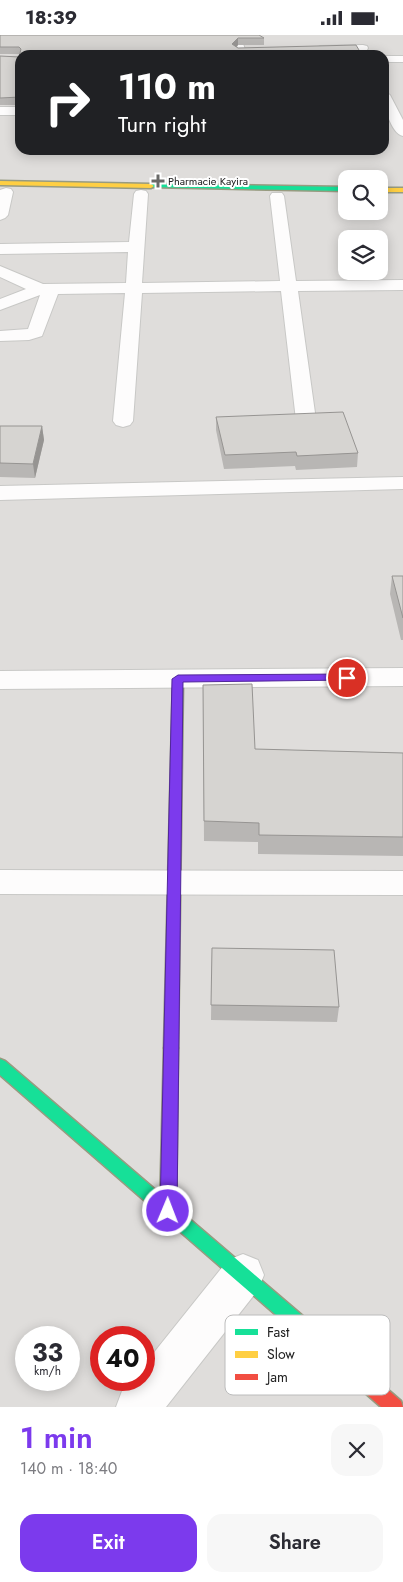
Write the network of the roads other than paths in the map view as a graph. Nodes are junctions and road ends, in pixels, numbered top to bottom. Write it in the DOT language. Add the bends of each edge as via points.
graph roads {
  1 [pos="235,35"];
  2 [pos="361,35"];
  3 [pos="306,49"];
  4 [pos="242,50"];
  5 [pos="326,50"];
  6 [pos="365,50"];
  7 [pos="389,59"];
  8 [pos="403,59"];
  9 [pos="389,102"];
  10 [pos="0,111"];
  11 [pos="15,111"];
  12 [pos="403,132"];
  13 [pos="2,189"];
  14 [pos="338,189"];
  15 [pos="388,190"];
  16 [pos="403,190"];
  17 [pos="141,194"];
  18 [pos="277,196"];
  19 [pos="338,197"];
  20 [pos="388,198"];
  21 [pos="403,198"];
  22 [pos="0,215"];
  23 [pos="137,247"];
  24 [pos="0,249"];
  25 [pos="0,271"];
  26 [pos="403,285"];
  27 [pos="289,286"];
  28 [pos="134,288"];
  29 [pos="46,289"];
  30 [pos="0,305"];
  31 [pos="0,336"];
  32 [pos="306,420"];
  33 [pos="123,421"];
  34 [pos="403,483"];
  35 [pos="0,493"];
  36 [pos="403,677"];
  37 [pos="178,679"];
  38 [pos="0,680"];
  39 [pos="0,882"];
  40 [pos="174,883"];
  41 [pos="403,883"];
  42 [pos="0,1065"];
  43 [pos="168,1211"];
  44 [pos="243,1275"];
  45 [pos="289,1315"];
  46 [pos="381,1395"];
  47 [pos="138,1407"];
  48 [pos="395,1407"];
  1 -- 4 [label="street"];
  2 -- 6 [label="street"];
  3 -- 5 [label="street"];
  7 -- 8 [label="street"];
  9 -- 12 [label="street"];
  10 -- 11 [label="street"];
  13 -- 14 [label="street"];
  13 -- 17 [label="street"];
  13 -- 22 [label="street"];
  15 -- 16 [label="street"];
  17 -- 18 [label="street"];
  17 -- 23 [label="street"];
  18 -- 19 [label="street"];
  18 -- 27 [label="street"];
  20 -- 21 [label="street"];
  23 -- 24 [label="street"];
  23 -- 28 [label="street"];
  25 -- 29 [label="street"];
  26 -- 27 [label="street"];
  27 -- 28 [label="street"];
  27 -- 32 [label="street"];
  28 -- 29 [label="street"];
  28 -- 33 [label="street"];
  29 -- 30 [label="street"];
  29 -- 31 [label="street" via="36,332"];
  34 -- 35 [label="street"];
  36 -- 37 [label="street"];
  37 -- 38 [label="street"];
  37 -- 40 [label="street"];
  39 -- 40 [label="street"];
  40 -- 41 [label="street"];
  40 -- 43 [label="street"];
  42 -- 43 [label="street"];
  43 -- 44 [label="street"];
  44 -- 45 [label="street"];
  44 -- 47 [label="street"];
  46 -- 48 [label="street"];
}
